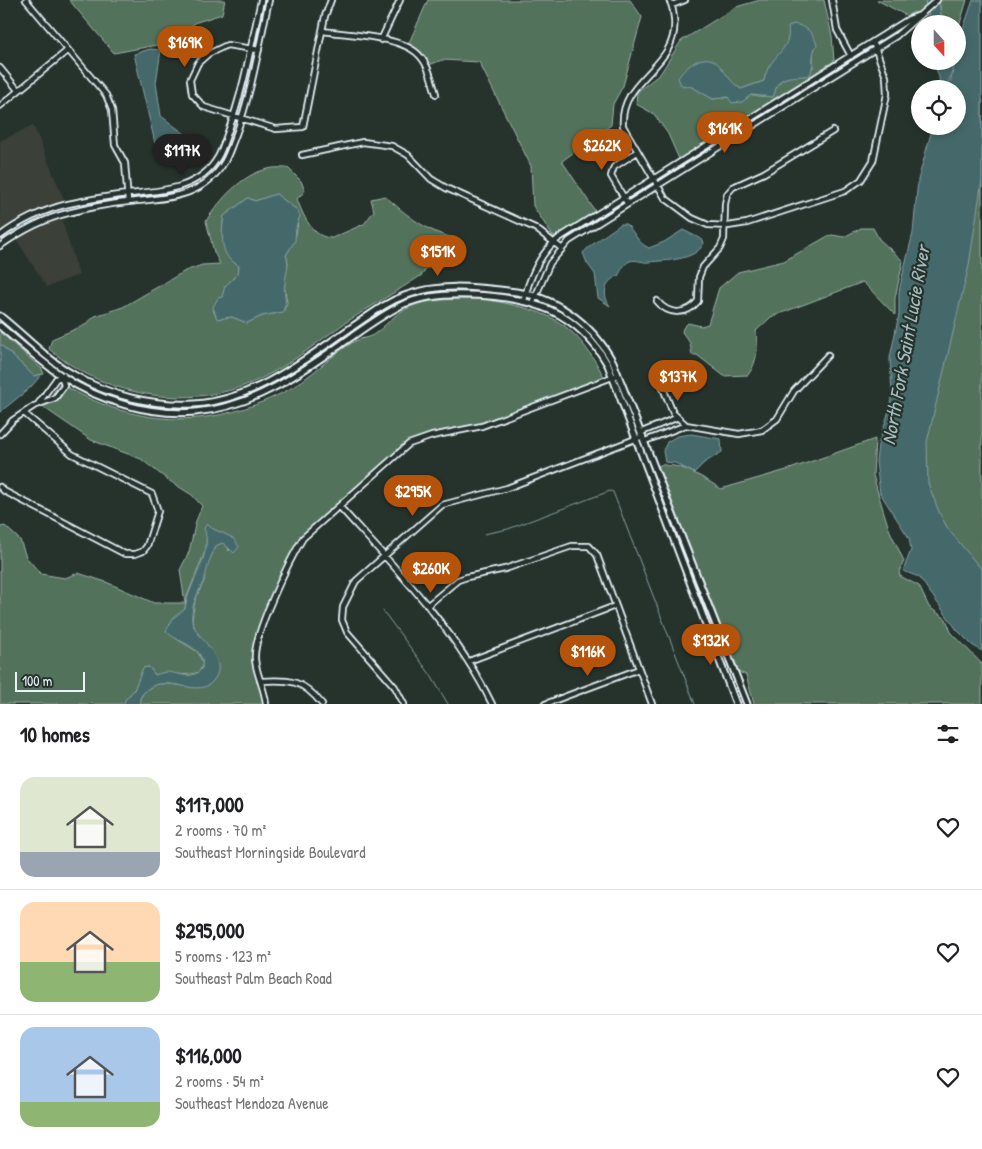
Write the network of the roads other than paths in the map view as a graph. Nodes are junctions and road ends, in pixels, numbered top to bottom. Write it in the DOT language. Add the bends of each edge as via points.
graph roads {
  1 [pos="26,0"];
  2 [pos="261,0"];
  3 [pos="269,0"];
  4 [pos="331,0"];
  5 [pos="400,0"];
  6 [pos="685,0"];
  7 [pos="832,0"];
  8 [pos="937,0"];
  9 [pos="671,2"];
  10 [pos="923,14"];
  11 [pos="323,32"];
  12 [pos="381,40"];
  13 [pos="873,42"];
  14 [pos="251,48"];
  15 [pos="876,48"];
  16 [pos="68,50"];
  17 [pos="259,50"];
  18 [pos="851,56"];
  19 [pos="0,68"];
  20 [pos="18,90"];
  21 [pos="436,94"];
  22 [pos="0,106"];
  23 [pos="235,114"];
  24 [pos="242,117"];
  25 [pos="833,131"];
  26 [pos="637,152"];
  27 [pos="302,155"];
  28 [pos="654,179"];
  29 [pos="187,185"];
  30 [pos="657,185"];
  31 [pos="190,192"];
  32 [pos="128,194"];
  33 [pos="623,197"];
  34 [pos="128,202"];
  35 [pos="627,203"];
  36 [pos="62,206"];
  37 [pos="63,214"];
  38 [pos="23,222"];
  39 [pos="724,226"];
  40 [pos="24,230"];
  41 [pos="0,236"];
  42 [pos="554,242"];
  43 [pos="0,246"];
  44 [pos="561,248"];
  45 [pos="526,293"];
  46 [pos="535,296"];
  47 [pos="524,300"];
  48 [pos="657,301"];
  49 [pos="532,302"];
  50 [pos="0,316"];
  51 [pos="0,326"];
  52 [pos="828,354"];
  53 [pos="67,370"];
  54 [pos="619,374"];
  55 [pos="62,377"];
  56 [pos="612,377"];
  57 [pos="663,388"];
  58 [pos="38,405"];
  59 [pos="24,413"];
  60 [pos="676,418"];
  61 [pos="686,425"];
  62 [pos="0,434"];
  63 [pos="644,436"];
  64 [pos="636,439"];
  65 [pos="0,487"];
  66 [pos="339,506"];
  67 [pos="384,556"];
  68 [pos="428,605"];
  69 [pos="615,606"];
  70 [pos="469,661"];
  71 [pos="639,669"];
  72 [pos="261,681"];
  73 [pos="266,704"];
  74 [pos="322,704"];
  75 [pos="404,704"];
  76 [pos="492,704"];
  77 [pos="545,704"];
  78 [pos="652,704"];
  79 [pos="736,704"];
  80 [pos="747,704"];
  1 -- 16 [label="street"];
  2 -- 14 [label="street"];
  3 -- 17 [label="street"];
  4 -- 11 [label="street"];
  5 -- 12 [label="street"];
  6 -- 9 [label="street"];
  7 -- 18 [label="street" via="837,30"];
  8 -- 10 [label="street"];
  9 -- 26 [label="street" via="674,23 670,45 662,59 633,88 622,114 623,126"];
  10 -- 13 [label="street"];
  10 -- 15 [label="street"];
  11 -- 12 [label="street"];
  11 -- 24 [label="street" via="303,127 276,129"];
  12 -- 21 [label="street" via="404,46 419,55 428,69"];
  13 -- 15 [label="street"];
  13 -- 18 [label="street"];
  14 -- 17 [label="street"];
  14 -- 23 [label="street"];
  14 -- 23 [label="street" via="227,45 208,54 198,63 190,80 192,94 204,107"];
  15 -- 30 [label="street"];
  15 -- 39 [label="street" via="886,77 887,94 873,161 861,180 845,191 747,223"];
  16 -- 20 [label="street"];
  16 -- 32 [label="street" via="106,95 112,110 115,145 125,163"];
  17 -- 24 [label="street"];
  18 -- 28 [label="street"];
  19 -- 20 [label="street"];
  20 -- 22 [label="street"];
  23 -- 24 [label="street"];
  23 -- 29 [label="street" via="218,158 203,175"];
  24 -- 31 [label="street" via="225,162 208,181"];
  25 -- 39 [label="street" via="764,173 733,187 727,194"];
  26 -- 28 [label="street"];
  26 -- 33 [label="street" via="612,170 611,176"];
  27 -- 42 [label="street" via="363,142 392,146 408,155 446,188 535,228"];
  28 -- 30 [label="street"];
  28 -- 33 [label="street"];
  29 -- 31 [label="street"];
  29 -- 32 [label="street" via="152,194"];
  30 -- 35 [label="street"];
  30 -- 39 [label="street" via="665,198 692,218 708,225"];
  31 -- 34 [label="street" via="153,202"];
  32 -- 34 [label="street"];
  32 -- 36 [label="street"];
  33 -- 35 [label="street"];
  33 -- 42 [label="street"];
  34 -- 37 [label="street"];
  35 -- 44 [label="street"];
  36 -- 37 [label="street"];
  36 -- 38 [label="street"];
  37 -- 40 [label="street"];
  38 -- 40 [label="street"];
  38 -- 41 [label="street"];
  39 -- 48 [label="street" via="720,248 701,272 695,305 689,310 674,312"];
  40 -- 43 [label="street"];
  42 -- 44 [label="street"];
  42 -- 45 [label="street" via="536,267"];
  44 -- 46 [label="street" via="550,262"];
  45 -- 46 [label="street"];
  45 -- 47 [label="street"];
  45 -- 53 [label="street" via="451,287 422,290 404,296 374,312 270,382 244,393 195,404 152,402 120,395"];
  46 -- 49 [label="street"];
  46 -- 54 [label="street" via="556,305 587,326 608,352"];
  47 -- 49 [label="street"];
  47 -- 55 [label="street" via="445,295 406,303 271,390 246,402 195,412 152,410 120,403"];
  49 -- 56 [label="street" via="577,327 601,353"];
  50 -- 53 [label="street"];
  51 -- 55 [label="street"];
  52 -- 61 [label="street" via="794,392 777,419 762,430 739,434"];
  53 -- 55 [label="street"];
  54 -- 56 [label="street"];
  54 -- 63 [label="street"];
  55 -- 58 [label="street" via="56,379"];
  55 -- 58 [label="street" via="64,386 55,398"];
  56 -- 64 [label="street"];
  56 -- 66 [label="street" via="482,426 409,444"];
  57 -- 60 [label="street"];
  58 -- 59 [label="street"];
  59 -- 62 [label="street"];
  59 -- 65 [label="street" via="72,454 152,494 158,511 147,546 136,554 125,554 4,492"];
  60 -- 61 [label="street"];
  60 -- 63 [label="street"];
  61 -- 63 [label="street"];
  63 -- 64 [label="street"];
  63 -- 80 [label="street"];
  64 -- 67 [label="street" via="506,488 442,505"];
  64 -- 79 [label="street"];
  66 -- 67 [label="street"];
  66 -- 72 [label="street" via="303,538 292,555 256,642 255,660"];
  67 -- 68 [label="street"];
  67 -- 75 [label="street" via="356,581 344,607 342,620 347,632 395,687"];
  68 -- 69 [label="street" via="466,577 506,569 572,546 589,546 597,555"];
  68 -- 70 [label="street"];
  69 -- 70 [label="street"];
  69 -- 71 [label="street"];
  70 -- 76 [label="street"];
  71 -- 77 [label="street"];
  71 -- 78 [label="street"];
  72 -- 73 [label="street"];
  72 -- 74 [label="street" via="287,679 301,683"];
}
